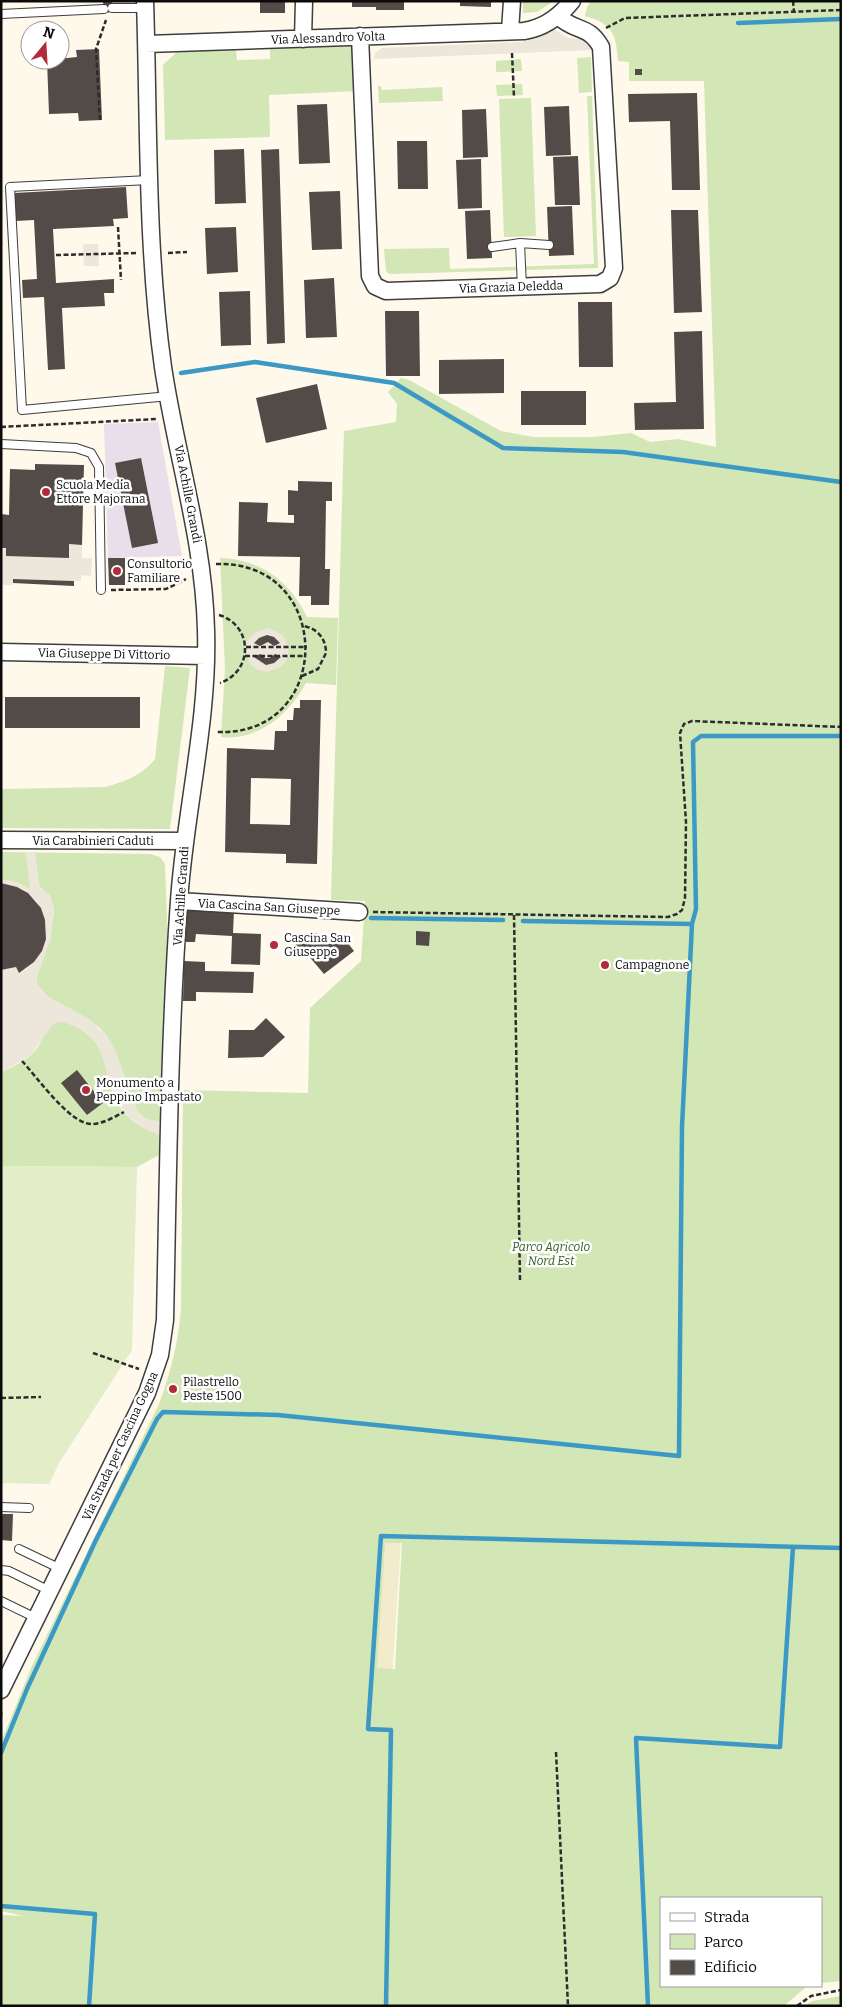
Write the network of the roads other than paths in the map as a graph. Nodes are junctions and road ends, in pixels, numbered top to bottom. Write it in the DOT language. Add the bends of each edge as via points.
graph roads {
  1 [pos="304,1"];
  2 [pos="512,1"];
  3 [pos="572,1"];
  4 [pos="145,5"];
  5 [pos="1,14"];
  6 [pos="558,16"];
  7 [pos="510,31"];
  8 [pos="360,36"];
  9 [pos="303,39"];
  10 [pos="147,44"];
  11 [pos="149,180"];
  12 [pos="520,243"];
  13 [pos="549,245"];
  14 [pos="492,247"];
  15 [pos="522,287"];
  16 [pos="169,396"];
  17 [pos="1,444"];
  18 [pos="101,590"];
  19 [pos="1,652"];
  20 [pos="206,656"];
  21 [pos="1,840"];
  22 [pos="185,841"];
  23 [pos="179,901"];
  24 [pos="359,912"];
  25 [pos="170,1094"];
  26 [pos="1,1507"];
  27 [pos="29,1508"];
  28 [pos="19,1549"];
  29 [pos="61,1569"];
  30 [pos="1,1570"];
  31 [pos="50,1590"];
  32 [pos="1,1601"];
  33 [pos="36,1618"];
  34 [pos="1,1690"];
  1 -- 9 [label="street"];
  2 -- 7 [label="street"];
  3 -- 6 [label="street, Via Alessandro Volta"];
  4 -- 5 [label="lane" via="108,10"];
  4 -- 10 [label="street, Via Achille Grandi"];
  6 -- 7 [label="street, Via Alessandro Volta" via="538,28"];
  6 -- 15 [label="street, Via Grazia Deledda" via="569,26 590,32 601,47 614,271 600,284"];
  7 -- 8 [label="street, Via Alessandro Volta"];
  8 -- 9 [label="street, Via Alessandro Volta"];
  8 -- 15 [label="street, Via Grazia Deledda" via="372,282 386,291"];
  9 -- 10 [label="street, Via Alessandro Volta"];
  10 -- 11 [label="street, Via Achille Grandi"];
  11 -- 16 [label="street, Via Achille Grandi" via="155,300"];
  11 -- 16 [label="lane" via="10,187 22,410"];
  12 -- 13 [label="lane"];
  12 -- 14 [label="lane"];
  12 -- 15 [label="lane"];
  16 -- 20 [label="street, Via Achille Grandi" via="198,548 205,604"];
  17 -- 18 [label="lane" via="76,448 93,455 99,467"];
  19 -- 20 [label="street, Via Giuseppe Di Vittorio"];
  20 -- 22 [label="street, Via Achille Grandi"];
  21 -- 22 [label="street, Via Carabinieri Caduti"];
  22 -- 23 [label="street, Via Achille Grandi"];
  23 -- 24 [label="street, Via Cascina San Giuseppe"];
  23 -- 25 [label="street, Via Achille Grandi"];
  25 -- 29 [label="street, Via Strada per Cascina Gogna" via="165,1320 160,1356 103,1485"];
  26 -- 27 [label="lane"];
  28 -- 29 [label="lane"];
  29 -- 31 [label="street, Via Strada per Cascina Gogna"];
  30 -- 31 [label="lane"];
  31 -- 33 [label="street, Via Strada per Cascina Gogna"];
  32 -- 33 [label="lane"];
  33 -- 34 [label="street, Via Strada per Cascina Gogna"];
}
